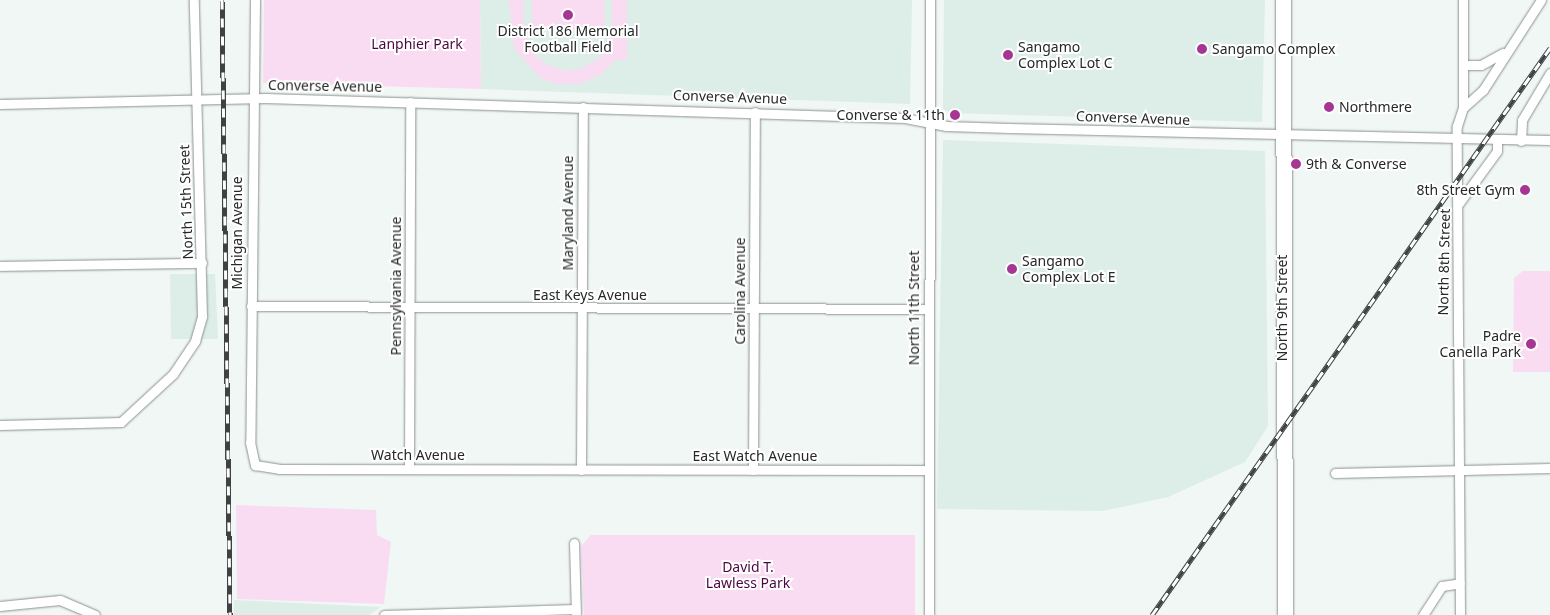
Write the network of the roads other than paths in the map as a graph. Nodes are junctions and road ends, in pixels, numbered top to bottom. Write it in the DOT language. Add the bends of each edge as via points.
graph roads {
  1 [pos="194,0"];
  2 [pos="255,0"];
  3 [pos="930,0"];
  4 [pos="1283,0"];
  5 [pos="1463,0"];
  6 [pos="1541,0"];
  7 [pos="1507,49"];
  8 [pos="1462,65"];
  9 [pos="1550,73"];
  10 [pos="252,98"];
  11 [pos="196,101"];
  12 [pos="410,102"];
  13 [pos="0,104"];
  14 [pos="583,107"];
  15 [pos="1463,108"];
  16 [pos="755,112"];
  17 [pos="928,120"];
  18 [pos="1281,136"];
  19 [pos="1550,140"];
  20 [pos="1458,141"];
  21 [pos="1497,141"];
  22 [pos="1521,141"];
  23 [pos="1458,203"];
  24 [pos="202,263"];
  25 [pos="0,266"];
  26 [pos="251,306"];
  27 [pos="409,307"];
  28 [pos="581,308"];
  29 [pos="753,309"];
  30 [pos="928,309"];
  31 [pos="0,425"];
  32 [pos="255,465"];
  33 [pos="1550,468"];
  34 [pos="409,469"];
  35 [pos="581,470"];
  36 [pos="753,470"];
  37 [pos="929,470"];
  38 [pos="1458,470"];
  39 [pos="1334,473"];
  40 [pos="574,543"];
  41 [pos="1460,583"];
  42 [pos="0,606"];
  43 [pos="576,612"];
  44 [pos="95,615"];
  45 [pos="384,615"];
  46 [pos="929,615"];
  47 [pos="1285,615"];
  48 [pos="1423,615"];
  49 [pos="1460,615"];
  1 -- 11 [label="street, North 15th Street"];
  2 -- 10 [label="street, Michigan Avenue"];
  3 -- 17 [label="street, North 11th Street"];
  4 -- 18 [label="main road, North 9th Street"];
  5 -- 8 [label="street, North 8th Street"];
  6 -- 7 [label="street"];
  7 -- 8 [label="street" via="1495,60"];
  7 -- 15 [label="street" via="1483,90"];
  8 -- 15 [label="street, North 8th Street"];
  9 -- 22 [label="street" via="1522,120"];
  10 -- 11 [label="street, Converse Avenue"];
  10 -- 12 [label="street, Converse Avenue"];
  10 -- 26 [label="street, Michigan Avenue"];
  11 -- 13 [label="street, Converse Avenue"];
  11 -- 24 [label="street, North 15th Street"];
  12 -- 14 [label="street, Converse Avenue"];
  12 -- 27 [label="street, Pennsylvania Avenue"];
  14 -- 16 [label="street, Converse Avenue"];
  14 -- 28 [label="street, Maryland Avenue"];
  15 -- 20 [label="street, North 8th Street"];
  16 -- 17 [label="street, Converse Avenue"];
  16 -- 29 [label="street, Carolina Avenue"];
  17 -- 18 [label="street, Converse Avenue" via="946,126"];
  17 -- 30 [label="street, North 11th Street"];
  18 -- 20 [label="street, Converse Avenue"];
  18 -- 47 [label="main road, North 9th Street"];
  19 -- 22 [label="street, Converse Avenue"];
  20 -- 21 [label="street, Converse Avenue"];
  20 -- 23 [label="street, North 8th Street"];
  21 -- 22 [label="street, Converse Avenue"];
  21 -- 23 [label="street" via="1497,151"];
  23 -- 38 [label="street, North 8th Street"];
  24 -- 25 [label="street"];
  24 -- 31 [label="street, North 15th Street" via="200,329 187,357 158,390 118,422"];
  26 -- 27 [label="street, East Keys Avenue"];
  26 -- 32 [label="street, Michigan Avenue" via="250,442"];
  27 -- 28 [label="street, East Keys Avenue"];
  27 -- 34 [label="street, Pennsylvania Avenue"];
  28 -- 29 [label="street, East Keys Avenue"];
  28 -- 35 [label="street, Maryland Avenue"];
  29 -- 30 [label="street, East Keys Avenue"];
  29 -- 36 [label="street, Carolina Avenue"];
  30 -- 37 [label="street, North 11th Street"];
  32 -- 34 [label="street, Watch Avenue" via="272,469"];
  33 -- 38 [label="street"];
  34 -- 35 [label="street, Watch Avenue"];
  35 -- 36 [label="street, East Watch Avenue"];
  36 -- 37 [label="street, East Watch Avenue"];
  37 -- 46 [label="street, North 11th Street"];
  38 -- 39 [label="street"];
  38 -- 41 [label="street, North 8th Street"];
  40 -- 43 [label="street"];
  41 -- 48 [label="street" via="1442,586"];
  41 -- 49 [label="street, North 8th Street"];
  42 -- 44 [label="street" via="41,601 74,603"];
  43 -- 45 [label="street"];
}
